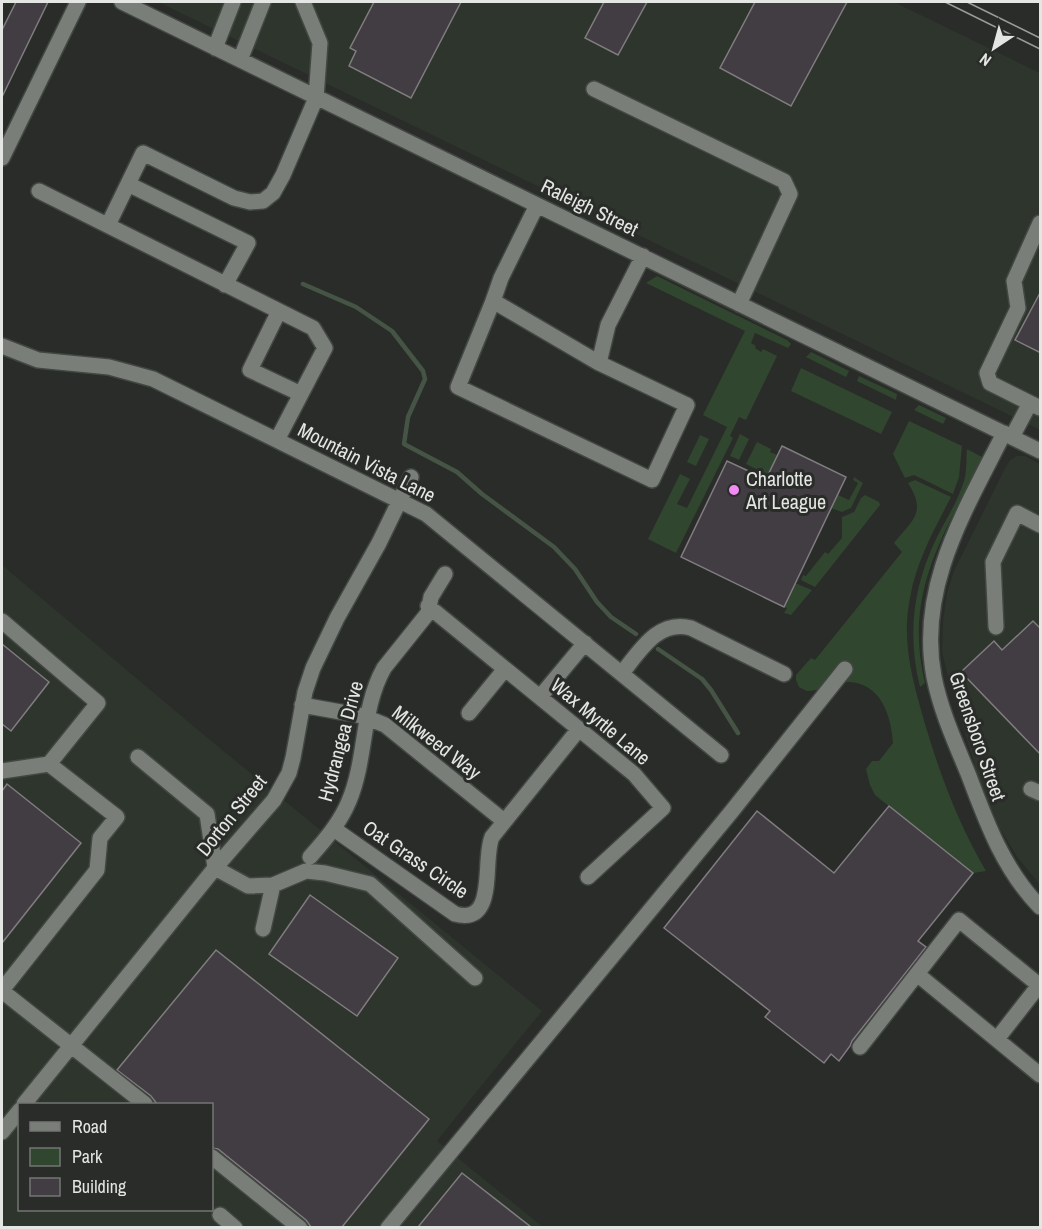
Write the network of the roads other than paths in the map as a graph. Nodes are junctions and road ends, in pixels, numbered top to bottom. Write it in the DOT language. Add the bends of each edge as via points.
graph roads {
  1 [pos="78,2"];
  2 [pos="122,2"];
  3 [pos="233,2"];
  4 [pos="263,2"];
  5 [pos="303,2"];
  6 [pos="215,48"];
  7 [pos="240,60"];
  8 [pos="594,90"];
  9 [pos="316,98"];
  10 [pos="2,158"];
  11 [pos="128,184"];
  12 [pos="39,190"];
  13 [pos="537,205"];
  14 [pos="1041,223"];
  15 [pos="108,225"];
  16 [pos="643,256"];
  17 [pos="225,285"];
  18 [pos="493,301"];
  19 [pos="739,304"];
  20 [pos="279,311"];
  21 [pos="2,346"];
  22 [pos="599,363"];
  23 [pos="301,394"];
  24 [pos="1035,406"];
  25 [pos="1008,435"];
  26 [pos="277,440"];
  27 [pos="1041,451"];
  28 [pos="411,477"];
  29 [pos="400,500"];
  30 [pos="1041,525"];
  31 [pos="445,574"];
  32 [pos="428,606"];
  33 [pos="2,621"];
  34 [pos="996,627"];
  35 [pos="585,643"];
  36 [pos="505,669"];
  37 [pos="845,669"];
  38 [pos="622,673"];
  39 [pos="784,674"];
  40 [pos="540,697"];
  41 [pos="302,705"];
  42 [pos="469,713"];
  43 [pos="367,717"];
  44 [pos="579,729"];
  45 [pos="721,755"];
  46 [pos="138,757"];
  47 [pos="49,764"];
  48 [pos="2,771"];
  49 [pos="504,821"];
  50 [pos="334,829"];
  51 [pos="310,857"];
  52 [pos="215,868"];
  53 [pos="588,877"];
  54 [pos="273,885"];
  55 [pos="1041,907"];
  56 [pos="263,929"];
  57 [pos="917,974"];
  58 [pos="475,978"];
  59 [pos="1040,985"];
  60 [pos="2,991"];
  61 [pos="997,1039"];
  62 [pos="71,1046"];
  63 [pos="860,1047"];
  64 [pos="1041,1075"];
  65 [pos="25,1103"];
  66 [pos="144,1103"];
  67 [pos="18,1112"];
  68 [pos="2,1132"];
  69 [pos="213,1158"];
  70 [pos="220,1215"];
  71 [pos="235,1227"];
  72 [pos="300,1227"];
  73 [pos="388,1227"];
  1 -- 10 [label="street"];
  2 -- 6 [label="street, Raleigh Street"];
  3 -- 6 [label="street"];
  4 -- 7 [label="street"];
  5 -- 9 [label="street" via="320,43"];
  6 -- 7 [label="street, Raleigh Street"];
  7 -- 9 [label="street, Raleigh Street"];
  8 -- 19 [label="street" via="784,181 790,194"];
  9 -- 11 [label="street" via="284,175 263,201 234,198 143,153"];
  9 -- 13 [label="street, Raleigh Street"];
  11 -- 15 [label="street"];
  11 -- 17 [label="street" via="248,243"];
  12 -- 15 [label="street"];
  13 -- 16 [label="street, Raleigh Street"];
  13 -- 18 [label="street"];
  14 -- 24 [label="street" via="1014,282 1018,308 987,373 990,383"];
  15 -- 17 [label="street"];
  16 -- 19 [label="street, Raleigh Street"];
  16 -- 22 [label="street" via="608,326"];
  17 -- 20 [label="street"];
  18 -- 22 [label="street"];
  18 -- 22 [label="street" via="458,387 652,480 687,405"];
  19 -- 25 [label="street, Raleigh Street"];
  20 -- 23 [label="street" via="313,328 325,348"];
  20 -- 23 [label="street" via="250,370"];
  21 -- 26 [label="street, Mountain Vista Lane" via="38,360 139,374"];
  23 -- 26 [label="street"];
  24 -- 25 [label="street, Greensboro Street"];
  25 -- 27 [label="street, Raleigh Street"];
  25 -- 55 [label="street, Greensboro Street" via="944,559 931,613 931,651 943,709 993,840 1009,868"];
  26 -- 29 [label="street, Mountain Vista Lane"];
  28 -- 29 [label="street, Dorton Street"];
  29 -- 35 [label="street, Mountain Vista Lane" via="426,514"];
  29 -- 41 [label="street, Dorton Street" via="322,648"];
  30 -- 34 [label="street" via="1017,513 993,562"];
  31 -- 32 [label="street, Hydrangea Drive" via="434,588"];
  32 -- 36 [label="street, Wax Myrtle Lane"];
  32 -- 43 [label="street, Hydrangea Drive" via="428,614 378,678"];
  33 -- 47 [label="street" via="98,703"];
  35 -- 38 [label="street, Mountain Vista Lane"];
  35 -- 40 [label="street"];
  36 -- 40 [label="street, Wax Myrtle Lane"];
  36 -- 42 [label="street"];
  37 -- 73 [label="street"];
  38 -- 39 [label="street" via="649,640 674,626 691,628"];
  38 -- 45 [label="street, Mountain Vista Lane"];
  40 -- 44 [label="street, Wax Myrtle Lane"];
  41 -- 43 [label="street, Milkweed Way"];
  41 -- 52 [label="street, Dorton Street" via="293,758 282,786 265,812"];
  43 -- 49 [label="street, Milkweed Way" via="394,731"];
  43 -- 50 [label="street, Hydrangea Drive" via="354,787"];
  44 -- 49 [label="street, Oat Grass Circle"];
  44 -- 53 [label="street, Wax Myrtle Lane" via="634,774 663,808"];
  46 -- 52 [label="street" via="207,814"];
  47 -- 48 [label="street"];
  47 -- 60 [label="street" via="117,817 100,838 97,870"];
  49 -- 50 [label="street, Oat Grass Circle" via="488,846 482,906 468,915 455,914"];
  50 -- 51 [label="street, Hydrangea Drive"];
  52 -- 54 [label="street" via="248,886"];
  52 -- 62 [label="street, Dorton Street"];
  54 -- 56 [label="street"];
  54 -- 58 [label="street" via="306,871 370,884"];
  57 -- 59 [label="street" via="959,920"];
  57 -- 61 [label="street"];
  57 -- 63 [label="street"];
  59 -- 61 [label="street"];
  60 -- 62 [label="street"];
  61 -- 64 [label="street"];
  62 -- 65 [label="street, Dorton Street"];
  62 -- 66 [label="street"];
  67 -- 68 [label="street"];
  69 -- 72 [label="street"];
  70 -- 71 [label="street"];
}
